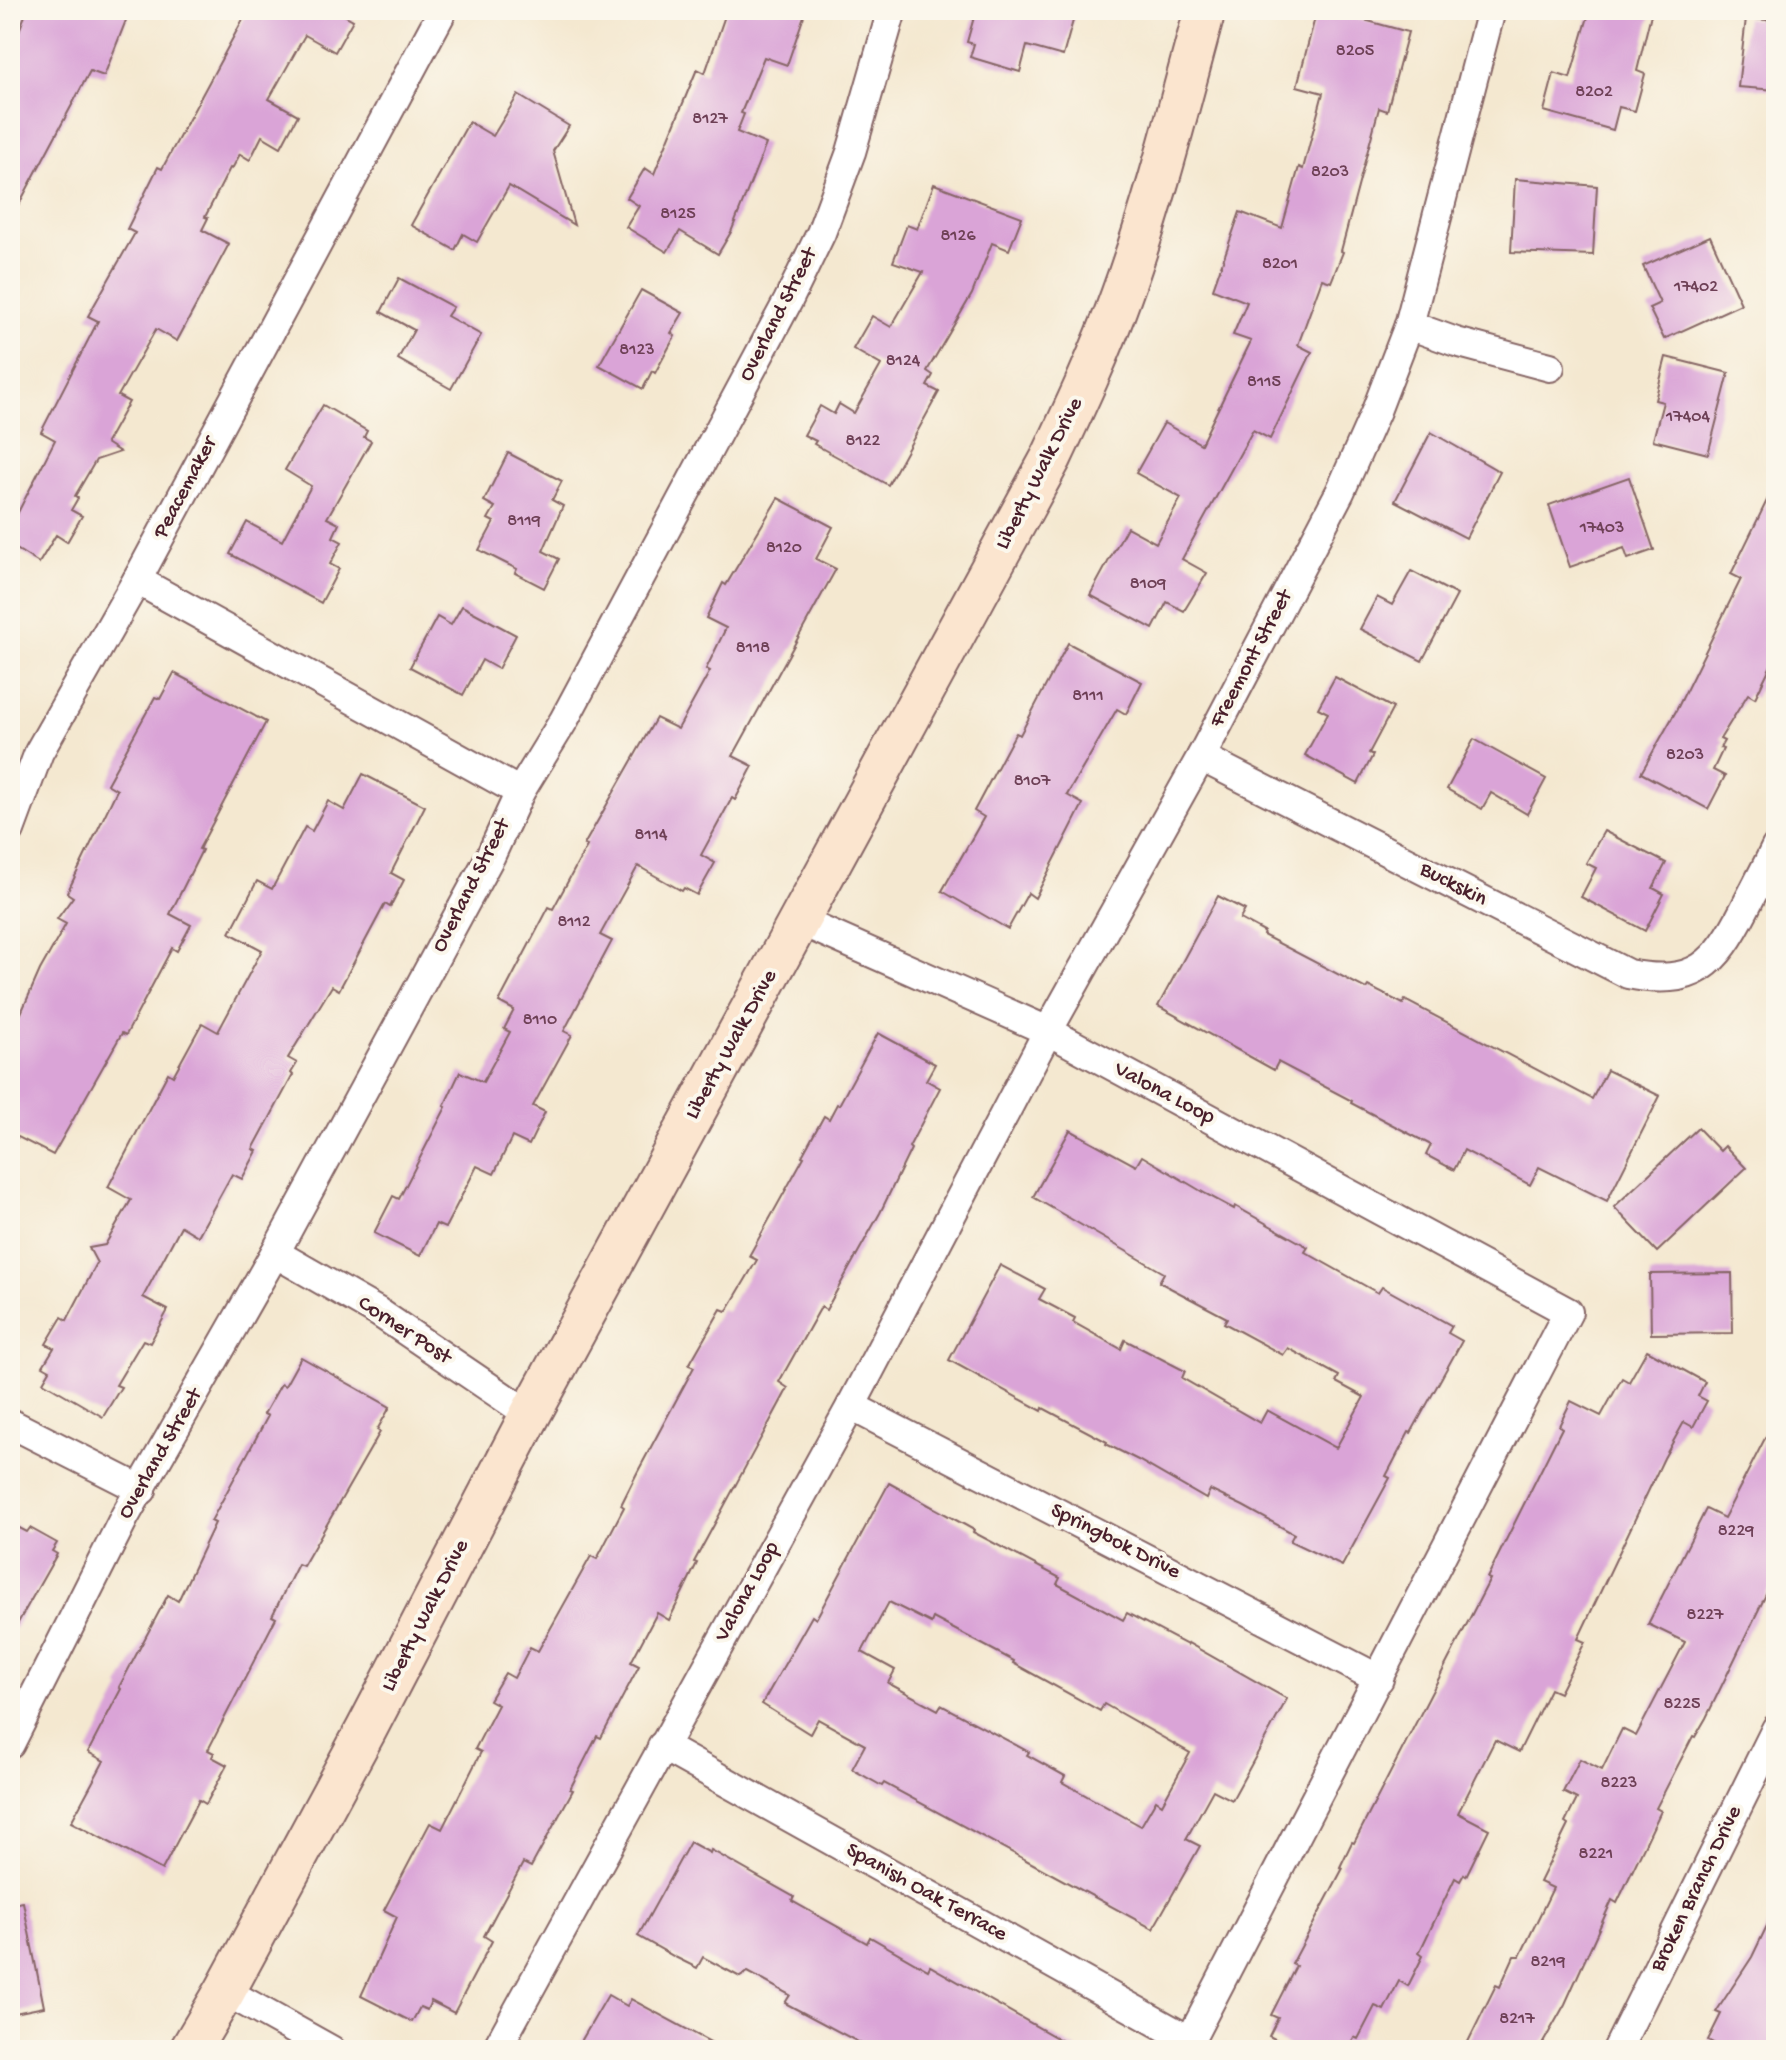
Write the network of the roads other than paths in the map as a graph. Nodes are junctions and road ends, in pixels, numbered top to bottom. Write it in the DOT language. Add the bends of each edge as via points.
graph roads {
  1 [pos="443,10"];
  2 [pos="892,10"];
  3 [pos="1205,10"];
  4 [pos="1491,10"];
  5 [pos="1409,325"];
  6 [pos="1550,367"];
  7 [pos="137,580"];
  8 [pos="1201,757"];
  9 [pos="520,792"];
  10 [pos="10,830"];
  11 [pos="1776,847"];
  12 [pos="800,921"];
  13 [pos="1048,1031"];
  14 [pos="275,1253"];
  15 [pos="851,1406"];
  16 [pos="530,1415"];
  17 [pos="10,1423"];
  18 [pos="142,1490"];
  19 [pos="1379,1679"];
  20 [pos="1776,1729"];
  21 [pos="10,1744"];
  22 [pos="662,1746"];
  23 [pos="225,1991"];
  24 [pos="1187,2045"];
  25 [pos="190,2050"];
  26 [pos="331,2050"];
  27 [pos="496,2050"];
  28 [pos="1617,2050"];
  1 -- 7 [label="street, Peacemaker"];
  2 -- 9 [label="street, Overland Street" via="851,152 808,260 564,720"];
  3 -- 12 [label="street, Liberty Walk Drive" via="1122,295 1089,378 1051,458"];
  4 -- 5 [label="street, Freemont Street"];
  5 -- 6 [label="street"];
  5 -- 8 [label="street, Freemont Street" via="1340,492"];
  7 -- 9 [label="street"];
  7 -- 10 [label="street, Peacemaker" via="39,752"];
  8 -- 11 [label="street, Buckskin" via="1628,974 1655,979 1693,972 1710,961 1730,936"];
  8 -- 13 [label="street, Freemont Street"];
  9 -- 14 [label="street, Overland Street"];
  12 -- 13 [label="street"];
  12 -- 16 [label="street, Liberty Walk Drive"];
  13 -- 15 [label="street, Valona Loop"];
  13 -- 19 [label="street, Valona Loop" via="1568,1312"];
  14 -- 16 [label="street, Corner Post" via="378,1312"];
  14 -- 18 [label="street, Overland Street"];
  15 -- 19 [label="street, Springbok Drive"];
  15 -- 22 [label="street, Valona Loop"];
  16 -- 23 [label="street, Liberty Walk Drive"];
  17 -- 18 [label="street"];
  18 -- 21 [label="street, Overland Street"];
  19 -- 24 [label="street, Valona Loop"];
  20 -- 28 [label="street, Broken Branch Drive"];
  22 -- 24 [label="street, Spanish Oak Terrace"];
  22 -- 27 [label="street, Valona Loop"];
  23 -- 25 [label="street, Liberty Walk Drive"];
  23 -- 26 [label="street"];
}
